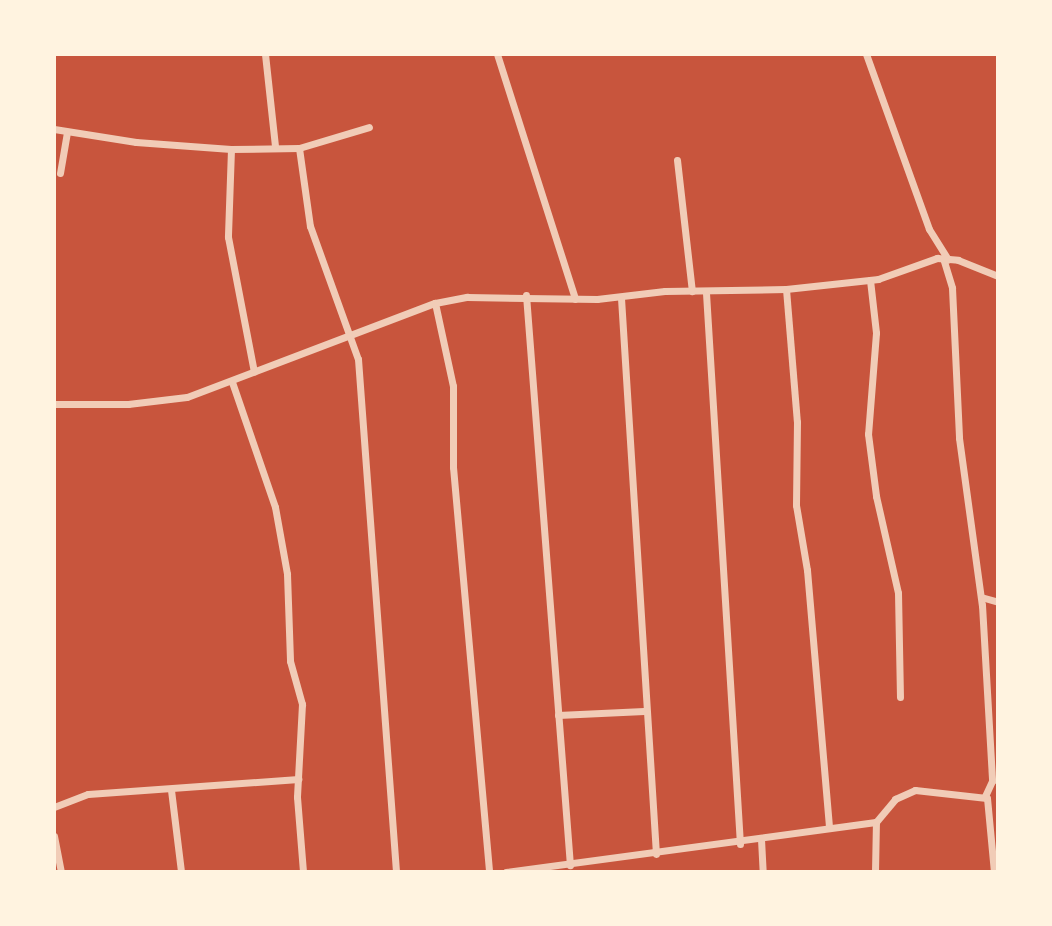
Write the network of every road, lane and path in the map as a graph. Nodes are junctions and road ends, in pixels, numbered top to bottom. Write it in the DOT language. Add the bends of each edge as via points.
graph roads {
  1 [pos="265,54"];
  2 [pos="497,54"];
  3 [pos="866,54"];
  4 [pos="369,127"];
  5 [pos="54,129"];
  6 [pos="67,131"];
  7 [pos="275,146"];
  8 [pos="299,148"];
  9 [pos="231,149"];
  10 [pos="677,160"];
  11 [pos="60,173"];
  12 [pos="945,259"];
  13 [pos="998,276"];
  14 [pos="870,280"];
  15 [pos="786,289"];
  16 [pos="692,292"];
  17 [pos="706,293"];
  18 [pos="526,296"];
  19 [pos="621,298"];
  20 [pos="575,299"];
  21 [pos="435,303"];
  22 [pos="348,336"];
  23 [pos="254,372"];
  24 [pos="232,382"];
  25 [pos="54,404"];
  26 [pos="981,597"];
  27 [pos="998,602"];
  28 [pos="900,698"];
  29 [pos="644,711"];
  30 [pos="558,715"];
  31 [pos="298,779"];
  32 [pos="995,781"];
  33 [pos="171,790"];
  34 [pos="985,796"];
  35 [pos="54,807"];
  36 [pos="876,822"];
  37 [pos="828,826"];
  38 [pos="54,836"];
  39 [pos="761,839"];
  40 [pos="740,844"];
  41 [pos="656,854"];
  42 [pos="570,865"];
  43 [pos="61,872"];
  44 [pos="181,872"];
  45 [pos="303,872"];
  46 [pos="396,872"];
  47 [pos="489,872"];
  48 [pos="506,872"];
  49 [pos="763,872"];
  50 [pos="875,872"];
  51 [pos="994,872"];
  1 -- 7 [label="street"];
  2 -- 20 [label="street"];
  3 -- 12 [label="street" via="929,229"];
  4 -- 8 [label="street"];
  5 -- 6 [label="street"];
  6 -- 9 [label="street"];
  6 -- 11 [label="street"];
  7 -- 8 [label="street"];
  7 -- 9 [label="street"];
  8 -- 22 [label="street" via="310,226"];
  9 -- 23 [label="street" via="230,248"];
  10 -- 16 [label="street"];
  12 -- 13 [label="street"];
  12 -- 14 [label="street"];
  12 -- 26 [label="street" via="953,288 959,438"];
  14 -- 15 [label="street"];
  14 -- 28 [label="street" via="876,333 869,434 876,496 898,593"];
  15 -- 17 [label="street"];
  15 -- 37 [label="street" via="797,422 796,505 807,569"];
  16 -- 17 [label="street"];
  16 -- 19 [label="street"];
  17 -- 40 [label="street"];
  18 -- 20 [label="street"];
  18 -- 21 [label="street"];
  18 -- 30 [label="street"];
  19 -- 20 [label="street"];
  19 -- 29 [label="street"];
  21 -- 22 [label="street"];
  21 -- 47 [label="street" via="453,386 453,467"];
  22 -- 23 [label="street"];
  22 -- 46 [label="street" via="358,359"];
  23 -- 24 [label="street"];
  24 -- 25 [label="street" via="187,397 128,404"];
  24 -- 31 [label="street" via="275,507 287,574 290,661 302,704"];
  26 -- 27 [label="street"];
  26 -- 32 [label="street"];
  29 -- 30 [label="street"];
  29 -- 41 [label="street"];
  30 -- 42 [label="street"];
  31 -- 33 [label="street" via="231,780"];
  31 -- 45 [label="street"];
  32 -- 34 [label="street"];
  33 -- 35 [label="street" via="89,794"];
  33 -- 44 [label="street"];
  34 -- 36 [label="street" via="915,790 895,799"];
  34 -- 51 [label="street"];
  36 -- 37 [label="street"];
  36 -- 50 [label="street"];
  37 -- 39 [label="street"];
  38 -- 43 [label="street"];
  39 -- 40 [label="street"];
  39 -- 49 [label="street"];
  40 -- 41 [label="street"];
  41 -- 42 [label="street"];
  42 -- 48 [label="street"];
}
